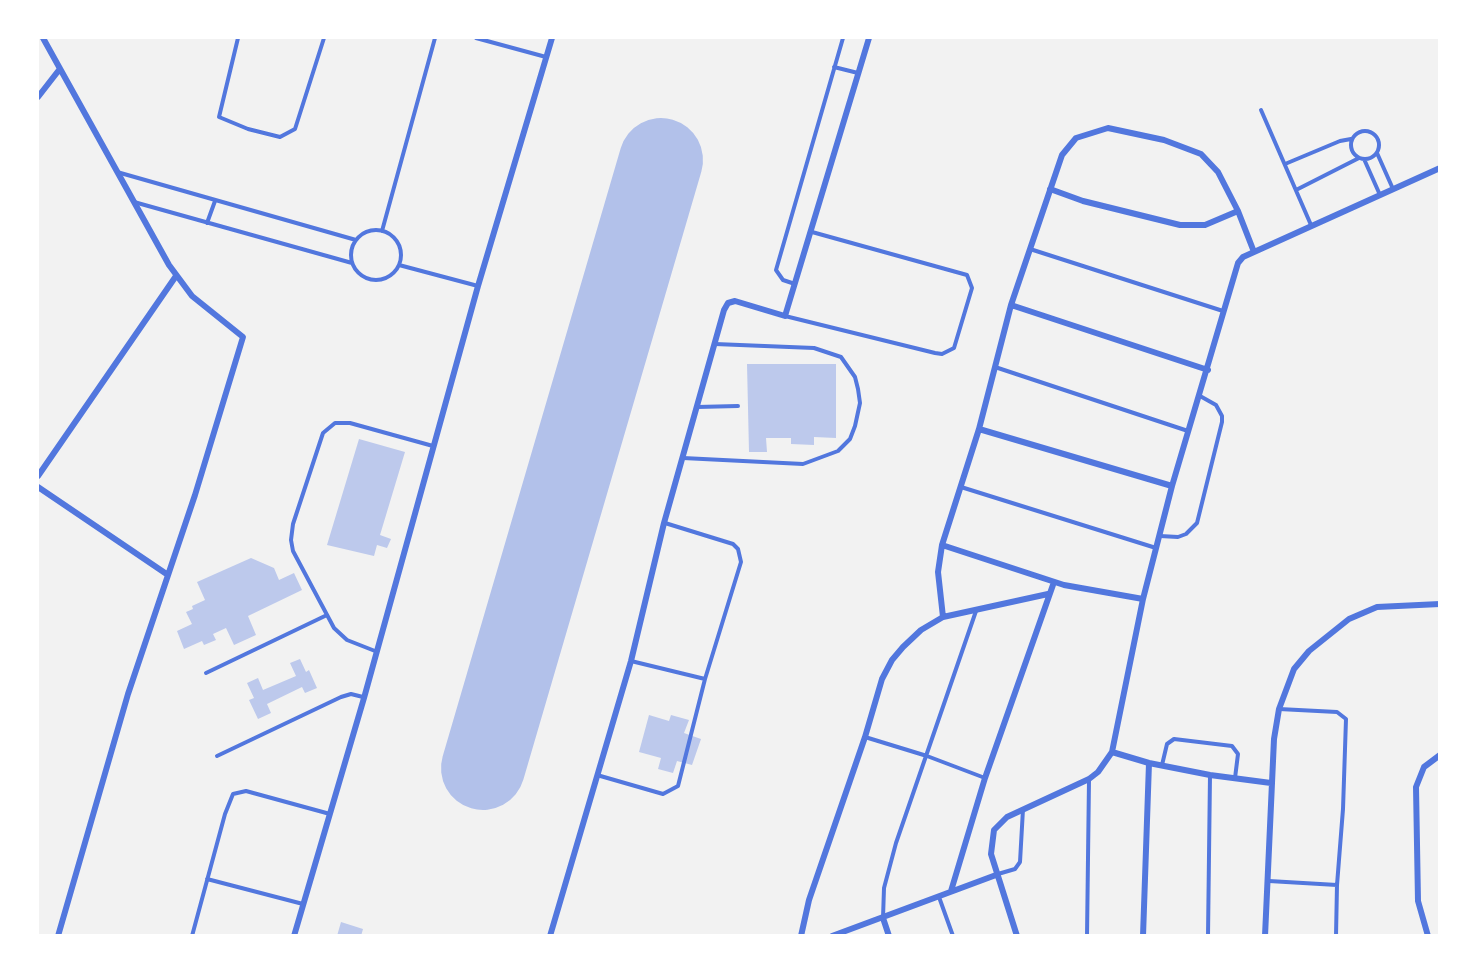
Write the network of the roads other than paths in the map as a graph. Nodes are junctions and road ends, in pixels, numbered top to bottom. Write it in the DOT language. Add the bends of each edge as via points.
graph roads {
  1 [pos="43,38"];
  2 [pos="238,38"];
  3 [pos="324,38"];
  4 [pos="435,38"];
  5 [pos="476,38"];
  6 [pos="552,38"];
  7 [pos="843,38"];
  8 [pos="869,38"];
  9 [pos="546,58"];
  10 [pos="834,67"];
  11 [pos="59,70"];
  12 [pos="859,74"];
  13 [pos="38,98"];
  14 [pos="1261,110"];
  15 [pos="1352,139"];
  16 [pos="1377,153"];
  17 [pos="1362,159"];
  18 [pos="1285,164"];
  19 [pos="1440,168"];
  20 [pos="116,172"];
  21 [pos="1050,189"];
  22 [pos="1393,189"];
  23 [pos="1296,190"];
  24 [pos="1380,195"];
  25 [pos="215,201"];
  26 [pos="134,202"];
  27 [pos="1238,211"];
  28 [pos="207,223"];
  29 [pos="1311,225"];
  30 [pos="382,231"];
  31 [pos="812,232"];
  32 [pos="356,240"];
  33 [pos="1030,249"];
  34 [pos="1254,252"];
  35 [pos="352,263"];
  36 [pos="399,265"];
  37 [pos="176,276"];
  38 [pos="796,284"];
  39 [pos="478,286"];
  40 [pos="1011,305"];
  41 [pos="1223,311"];
  42 [pos="785,316"];
  43 [pos="714,344"];
  44 [pos="995,367"];
  45 [pos="1208,370"];
  46 [pos="1200,396"];
  47 [pos="738,406"];
  48 [pos="697,407"];
  49 [pos="978,429"];
  50 [pos="1188,431"];
  51 [pos="434,446"];
  52 [pos="683,458"];
  53 [pos="38,476"];
  54 [pos="1172,486"];
  55 [pos="962,487"];
  56 [pos="38,488"];
  57 [pos="664,523"];
  58 [pos="1160,536"];
  59 [pos="942,545"];
  60 [pos="1157,548"];
  61 [pos="168,575"];
  62 [pos="1054,582"];
  63 [pos="1048,594"];
  64 [pos="1143,598"];
  65 [pos="1440,604"];
  66 [pos="976,611"];
  67 [pos="327,615"];
  68 [pos="943,616"];
  69 [pos="375,651"];
  70 [pos="631,660"];
  71 [pos="206,673"];
  72 [pos="705,679"];
  73 [pos="364,698"];
  74 [pos="1279,710"];
  75 [pos="865,737"];
  76 [pos="1112,752"];
  77 [pos="1440,754"];
  78 [pos="218,756"];
  79 [pos="927,756"];
  80 [pos="1149,763"];
  81 [pos="1162,765"];
  82 [pos="597,775"];
  83 [pos="1210,775"];
  84 [pos="985,778"];
  85 [pos="1234,778"];
  86 [pos="1089,779"];
  87 [pos="1271,783"];
  88 [pos="1023,809"];
  89 [pos="330,814"];
  90 [pos="996,875"];
  91 [pos="207,879"];
  92 [pos="1269,880"];
  93 [pos="1337,885"];
  94 [pos="951,891"];
  95 [pos="939,896"];
  96 [pos="303,904"];
  97 [pos="883,918"];
  98 [pos="58,936"];
  99 [pos="192,936"];
  100 [pos="294,936"];
  101 [pos="550,936"];
  102 [pos="801,936"];
  103 [pos="832,936"];
  104 [pos="889,936"];
  105 [pos="953,936"];
  106 [pos="1017,936"];
  107 [pos="1087,936"];
  108 [pos="1143,936"];
  109 [pos="1208,936"];
  110 [pos="1265,936"];
  111 [pos="1336,936"];
  112 [pos="1428,936"];
  1 -- 11 [label="street"];
  2 -- 3 [label="lane" via="219,117 280,137 290,133 297,122"];
  4 -- 30 [label="lane"];
  5 -- 9 [label="lane"];
  6 -- 9 [label="street"];
  7 -- 10 [label="lane"];
  8 -- 12 [label="street"];
  9 -- 39 [label="street"];
  10 -- 12 [label="lane"];
  10 -- 38 [label="lane" via="776,270 783,280"];
  11 -- 13 [label="street"];
  11 -- 20 [label="street"];
  12 -- 31 [label="street"];
  14 -- 18 [label="lane"];
  15 -- 16 [label="lane" via="1359,132 1369,131 1379,142"];
  15 -- 17 [label="lane" via="1351,150"];
  15 -- 18 [label="lane"];
  16 -- 17 [label="lane"];
  16 -- 22 [label="lane"];
  17 -- 23 [label="lane"];
  17 -- 24 [label="lane"];
  18 -- 23 [label="lane"];
  19 -- 22 [label="street"];
  20 -- 25 [label="lane"];
  20 -- 26 [label="street"];
  21 -- 27 [label="street" via="1180,225 1205,225"];
  21 -- 27 [label="street" via="1069,145 1076,138 1108,128 1164,140 1201,154 1218,172"];
  21 -- 33 [label="street"];
  22 -- 24 [label="street"];
  23 -- 29 [label="lane"];
  24 -- 29 [label="street"];
  25 -- 28 [label="lane"];
  25 -- 32 [label="lane"];
  26 -- 28 [label="lane"];
  26 -- 37 [label="street"];
  27 -- 34 [label="street"];
  28 -- 35 [label="lane"];
  29 -- 34 [label="street"];
  30 -- 32 [label="lane" via="372,231"];
  30 -- 36 [label="lane" via="398,244"];
  31 -- 38 [label="street"];
  31 -- 42 [label="lane" via="967,275 972,288 954,348 935,353"];
  32 -- 35 [label="lane"];
  33 -- 40 [label="street"];
  33 -- 41 [label="lane"];
  34 -- 41 [label="street" via="1238,263"];
  35 -- 36 [label="lane" via="359,273 375,280 392,275"];
  36 -- 39 [label="lane"];
  37 -- 53 [label="street"];
  37 -- 61 [label="street" via="200,303 243,337"];
  38 -- 42 [label="street"];
  39 -- 51 [label="street"];
  40 -- 44 [label="street"];
  40 -- 45 [label="street"];
  41 -- 45 [label="street"];
  42 -- 43 [label="street" via="744,302 729,303"];
  43 -- 48 [label="street"];
  43 -- 52 [label="lane" via="814,348 841,357 858,389 860,403 855,426 850,439 838,451 802,464"];
  44 -- 49 [label="street"];
  44 -- 50 [label="lane"];
  45 -- 46 [label="street"];
  46 -- 50 [label="street"];
  46 -- 58 [label="lane" via="1216,405 1222,422 1197,523 1178,537"];
  47 -- 48 [label="lane"];
  48 -- 52 [label="street"];
  49 -- 54 [label="street"];
  49 -- 55 [label="street"];
  50 -- 54 [label="street"];
  51 -- 67 [label="lane" via="350,423 335,423 323,433 291,540"];
  51 -- 69 [label="street"];
  52 -- 57 [label="street"];
  54 -- 58 [label="street"];
  55 -- 59 [label="street"];
  55 -- 60 [label="lane"];
  56 -- 61 [label="street"];
  57 -- 70 [label="street"];
  57 -- 72 [label="lane" via="733,544 741,556"];
  58 -- 60 [label="street"];
  59 -- 62 [label="street"];
  59 -- 68 [label="street" via="938,572"];
  60 -- 64 [label="street"];
  61 -- 98 [label="street" via="128,694"];
  62 -- 63 [label="street"];
  62 -- 64 [label="street"];
  63 -- 66 [label="street"];
  63 -- 84 [label="street"];
  64 -- 76 [label="street"];
  65 -- 74 [label="street" via="1377,607 1349,619 1322,639 1293,669"];
  66 -- 68 [label="street"];
  66 -- 79 [label="lane"];
  67 -- 69 [label="lane" via="347,640"];
  67 -- 71 [label="lane"];
  68 -- 75 [label="street" via="921,630 892,660 882,679"];
  69 -- 73 [label="street"];
  70 -- 72 [label="lane"];
  70 -- 82 [label="street"];
  72 -- 82 [label="lane" via="678,786 663,794"];
  73 -- 78 [label="lane" via="351,694 341,697"];
  73 -- 89 [label="street"];
  74 -- 87 [label="street"];
  74 -- 93 [label="lane" via="1337,712 1346,719"];
  75 -- 79 [label="lane"];
  75 -- 102 [label="street" via="809,900"];
  76 -- 80 [label="street"];
  76 -- 86 [label="street"];
  77 -- 112 [label="street" via="1425,767 1416,787 1418,901"];
  79 -- 84 [label="lane"];
  79 -- 97 [label="lane" via="886,876"];
  80 -- 81 [label="street"];
  80 -- 108 [label="street"];
  81 -- 83 [label="street"];
  81 -- 85 [label="lane" via="1167,744 1174,739 1232,746 1238,754"];
  82 -- 101 [label="street"];
  83 -- 85 [label="street"];
  83 -- 109 [label="lane"];
  84 -- 94 [label="street"];
  85 -- 87 [label="street"];
  86 -- 88 [label="street"];
  86 -- 107 [label="lane"];
  87 -- 92 [label="street"];
  88 -- 90 [label="lane" via="1020,862 1015,869"];
  88 -- 90 [label="street" via="994,830 991,847"];
  89 -- 91 [label="lane" via="238,792 228,804"];
  89 -- 96 [label="street"];
  90 -- 94 [label="street"];
  90 -- 106 [label="street"];
  91 -- 96 [label="lane"];
  91 -- 99 [label="lane"];
  92 -- 93 [label="lane"];
  92 -- 110 [label="street"];
  93 -- 111 [label="lane"];
  94 -- 95 [label="street"];
  95 -- 97 [label="street"];
  95 -- 105 [label="lane"];
  96 -- 100 [label="street"];
  97 -- 103 [label="street"];
  97 -- 104 [label="street"];
}
